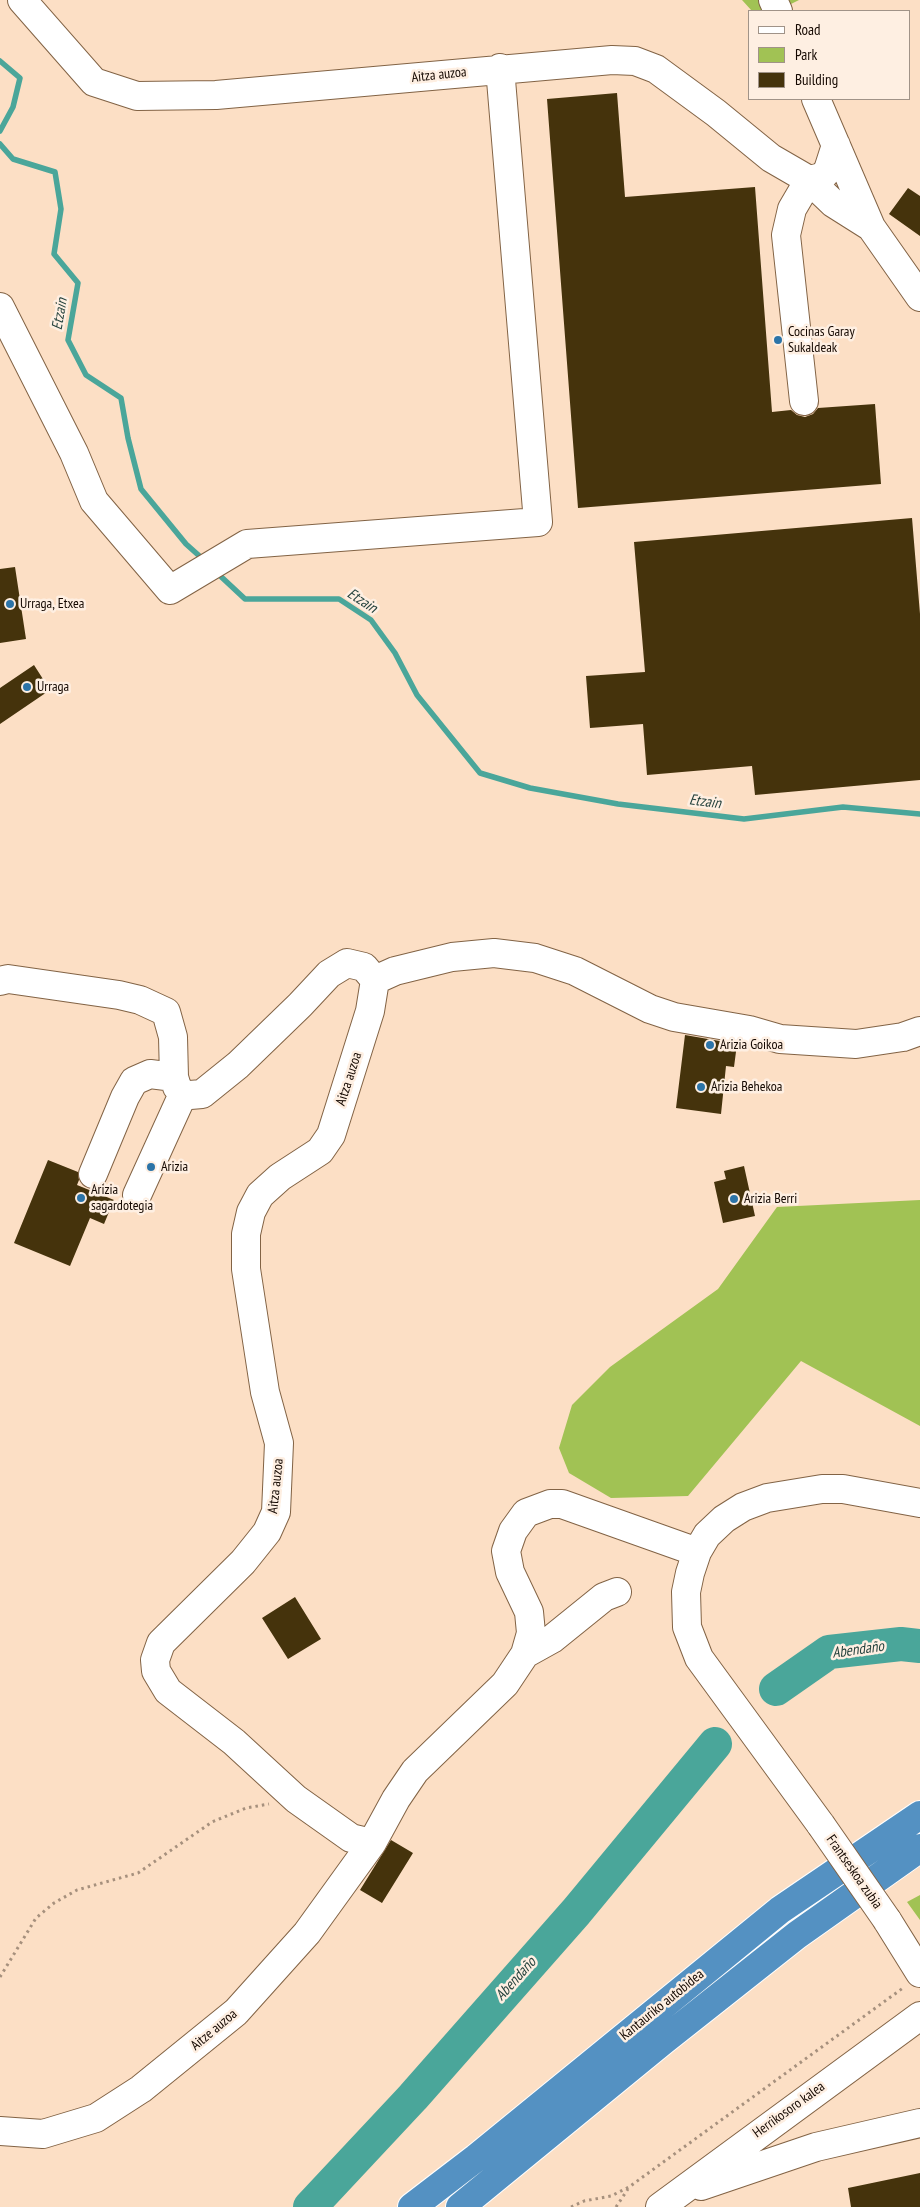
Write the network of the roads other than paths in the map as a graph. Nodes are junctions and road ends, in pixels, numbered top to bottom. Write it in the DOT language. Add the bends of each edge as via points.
graph roads {
  1 [pos="22,0"];
  2 [pos="500,68"];
  3 [pos="816,100"];
  4 [pos="836,145"];
  5 [pos="809,180"];
  6 [pos="871,227"];
  7 [pos="920,297"];
  8 [pos="0,307"];
  9 [pos="804,401"];
  10 [pos="0,980"];
  11 [pos="375,980"];
  12 [pos="920,1031"];
  13 [pos="179,1086"];
  14 [pos="93,1174"];
  15 [pos="137,1195"];
  16 [pos="920,1502"];
  17 [pos="697,1552"];
  18 [pos="617,1592"];
  19 [pos="526,1654"];
  20 [pos="920,1815"];
  21 [pos="372,1843"];
  22 [pos="920,1848"];
  23 [pos="914,1979"];
  24 [pos="920,2016"];
  25 [pos="920,2123"];
  26 [pos="0,2131"];
  27 [pos="701,2186"];
  28 [pos="412,2207"];
  29 [pos="460,2207"];
  30 [pos="660,2207"];
  1 -- 2 [label="street, Aitza auzoa" via="94,82 136,96 216,95"];
  2 -- 5 [label="street, Aitza auzoa" via="635,61 656,69 771,158"];
  2 -- 8 [label="street" via="538,522 247,544 170,590 94,501 74,453"];
  3 -- 4 [label="street"];
  4 -- 5 [label="street" via="828,170 822,177"];
  4 -- 6 [label="street"];
  5 -- 6 [label="street, Aitza auzoa" via="833,203"];
  5 -- 9 [label="street" via="792,209 786,236"];
  6 -- 7 [label="street"];
  10 -- 13 [label="street" via="8,978 119,995 166,1012 174,1037"];
  11 -- 12 [label="street" via="396,971 452,957 494,953 535,958 575,971 650,1009 674,1017 749,1030 780,1039 856,1044"];
  11 -- 13 [label="street" via="364,967 347,963 341,966 329,974 245,1058 202,1094"];
  11 -- 21 [label="street, Aitza auzoa" via="370,1011 330,1135 320,1151 280,1177 260,1195 251,1212 246,1234 246,1269 265,1392 279,1443 276,1512 267,1532 242,1562 161,1643 155,1660 156,1671 168,1692 234,1742 296,1799 351,1838"];
  13 -- 14 [label="street" via="150,1074 134,1081"];
  13 -- 15 [label="street"];
  16 -- 17 [label="street, Frantseskoa zubia" via="822,1488 767,1498 724,1519 707,1535"];
  17 -- 19 [label="street" via="562,1504 550,1504 526,1513 513,1531 506,1551 510,1572 529,1612 531,1633"];
  17 -- 23 [label="street, Frantseskoa zubia, bridge" via="686,1592 687,1628 692,1644 711,1676 887,1920"];
  18 -- 19 [label="street" via="604,1597 552,1639"];
  19 -- 21 [label="street" via="505,1684 415,1771"];
  20 -- 28 [label="highway, Kantauriko autobidea" via="780,1910"];
  21 -- 26 [label="street, Aitze auzoa" via="307,1933 236,2012 141,2090 96,2118 43,2134"];
  22 -- 29 [label="highway, Kantauriko autobidea" via="797,1935"];
  24 -- 30 [label="street, Herrikosoro kalea"];
  25 -- 27 [label="street" via="816,2147"];
}
